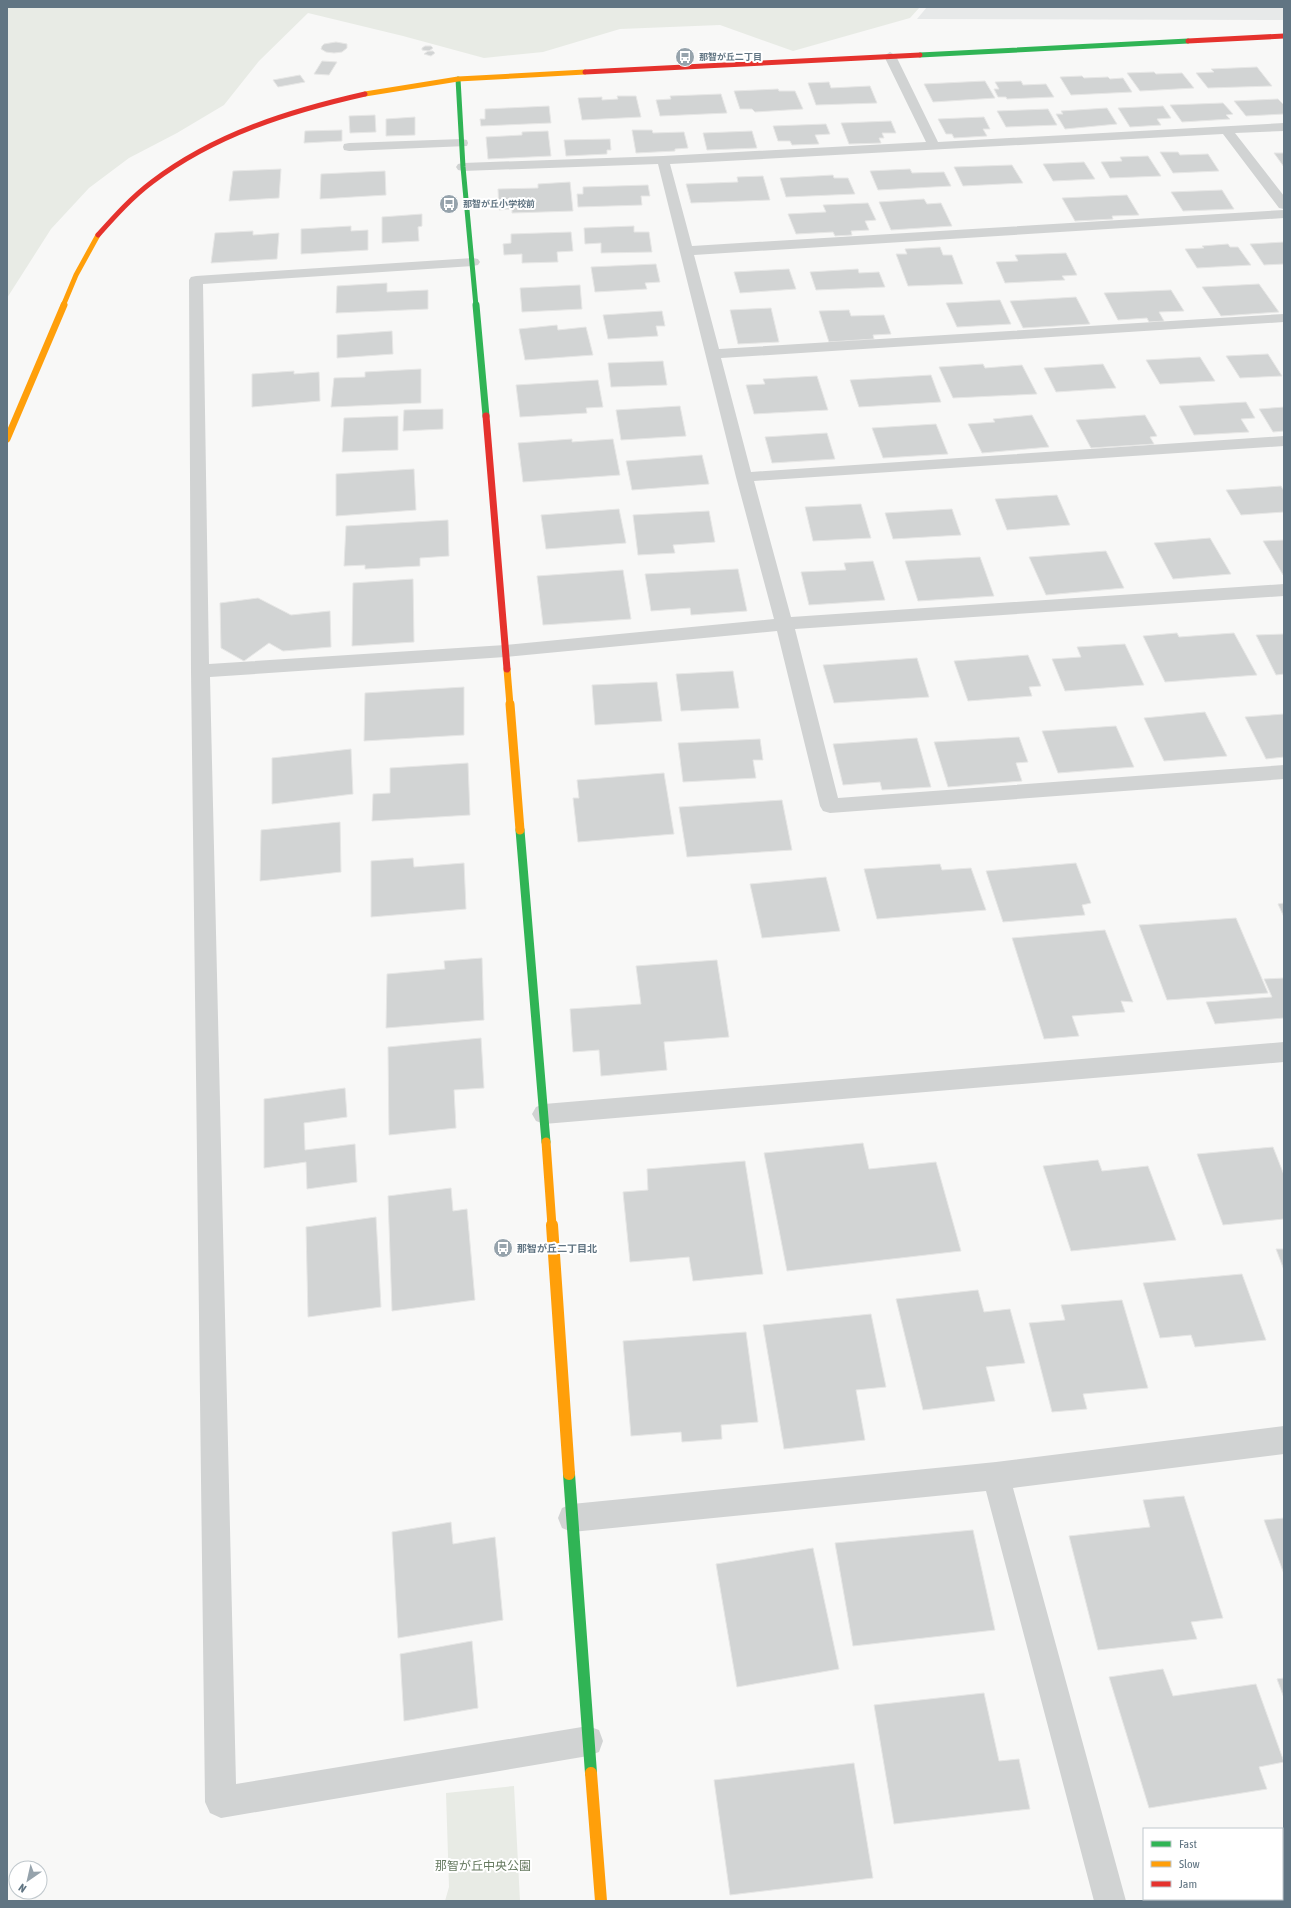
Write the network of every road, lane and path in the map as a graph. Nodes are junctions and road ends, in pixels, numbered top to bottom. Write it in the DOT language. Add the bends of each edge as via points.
graph roads {
  1 [pos="1284,36"];
  2 [pos="890,56"];
  3 [pos="458,79"];
  4 [pos="1284,127"];
  5 [pos="1226,130"];
  6 [pos="462,143"];
  7 [pos="934,146"];
  8 [pos="349,147"];
  9 [pos="663,160"];
  10 [pos="463,167"];
  11 [pos="1284,205"];
  12 [pos="1284,214"];
  13 [pos="687,251"];
  14 [pos="473,262"];
  15 [pos="1284,318"];
  16 [pos="713,354"];
  17 [pos="7,439"];
  18 [pos="1284,441"];
  19 [pos="744,478"];
  20 [pos="1284,590"];
  21 [pos="784,624"];
  22 [pos="504,651"];
  23 [pos="200,671"];
  24 [pos="1283,773"];
  25 [pos="1284,1052"];
  26 [pos="544,1114"];
  27 [pos="1284,1440"];
  28 [pos="996,1476"];
  29 [pos="572,1518"];
  30 [pos="588,1741"];
  31 [pos="602,1901"];
  32 [pos="1110,1901"];
  1 -- 2 [label="street"];
  2 -- 3 [label="street"];
  2 -- 7 [label="street"];
  3 -- 6 [label="street"];
  3 -- 17 [label="street" via="351,96 285,115 236,134 159,176 130,200 99,234 79,267"];
  4 -- 5 [label="street"];
  5 -- 7 [label="street"];
  5 -- 11 [label="street"];
  6 -- 8 [label="street"];
  6 -- 10 [label="street"];
  7 -- 9 [label="street"];
  9 -- 10 [label="street"];
  9 -- 13 [label="street"];
  10 -- 14 [label="street"];
  12 -- 13 [label="street"];
  13 -- 16 [label="street"];
  14 -- 22 [label="street"];
  14 -- 23 [label="street" via="196,280"];
  15 -- 16 [label="street"];
  16 -- 19 [label="street"];
  18 -- 19 [label="street"];
  19 -- 21 [label="street"];
  20 -- 21 [label="street"];
  21 -- 22 [label="street"];
  21 -- 24 [label="street" via="830,806"];
  22 -- 23 [label="street"];
  22 -- 26 [label="street"];
  23 -- 30 [label="street" via="221,1802"];
  25 -- 26 [label="street"];
  26 -- 29 [label="street"];
  27 -- 28 [label="street"];
  28 -- 29 [label="street"];
  28 -- 32 [label="street"];
  29 -- 30 [label="street"];
  30 -- 31 [label="street"];
}
